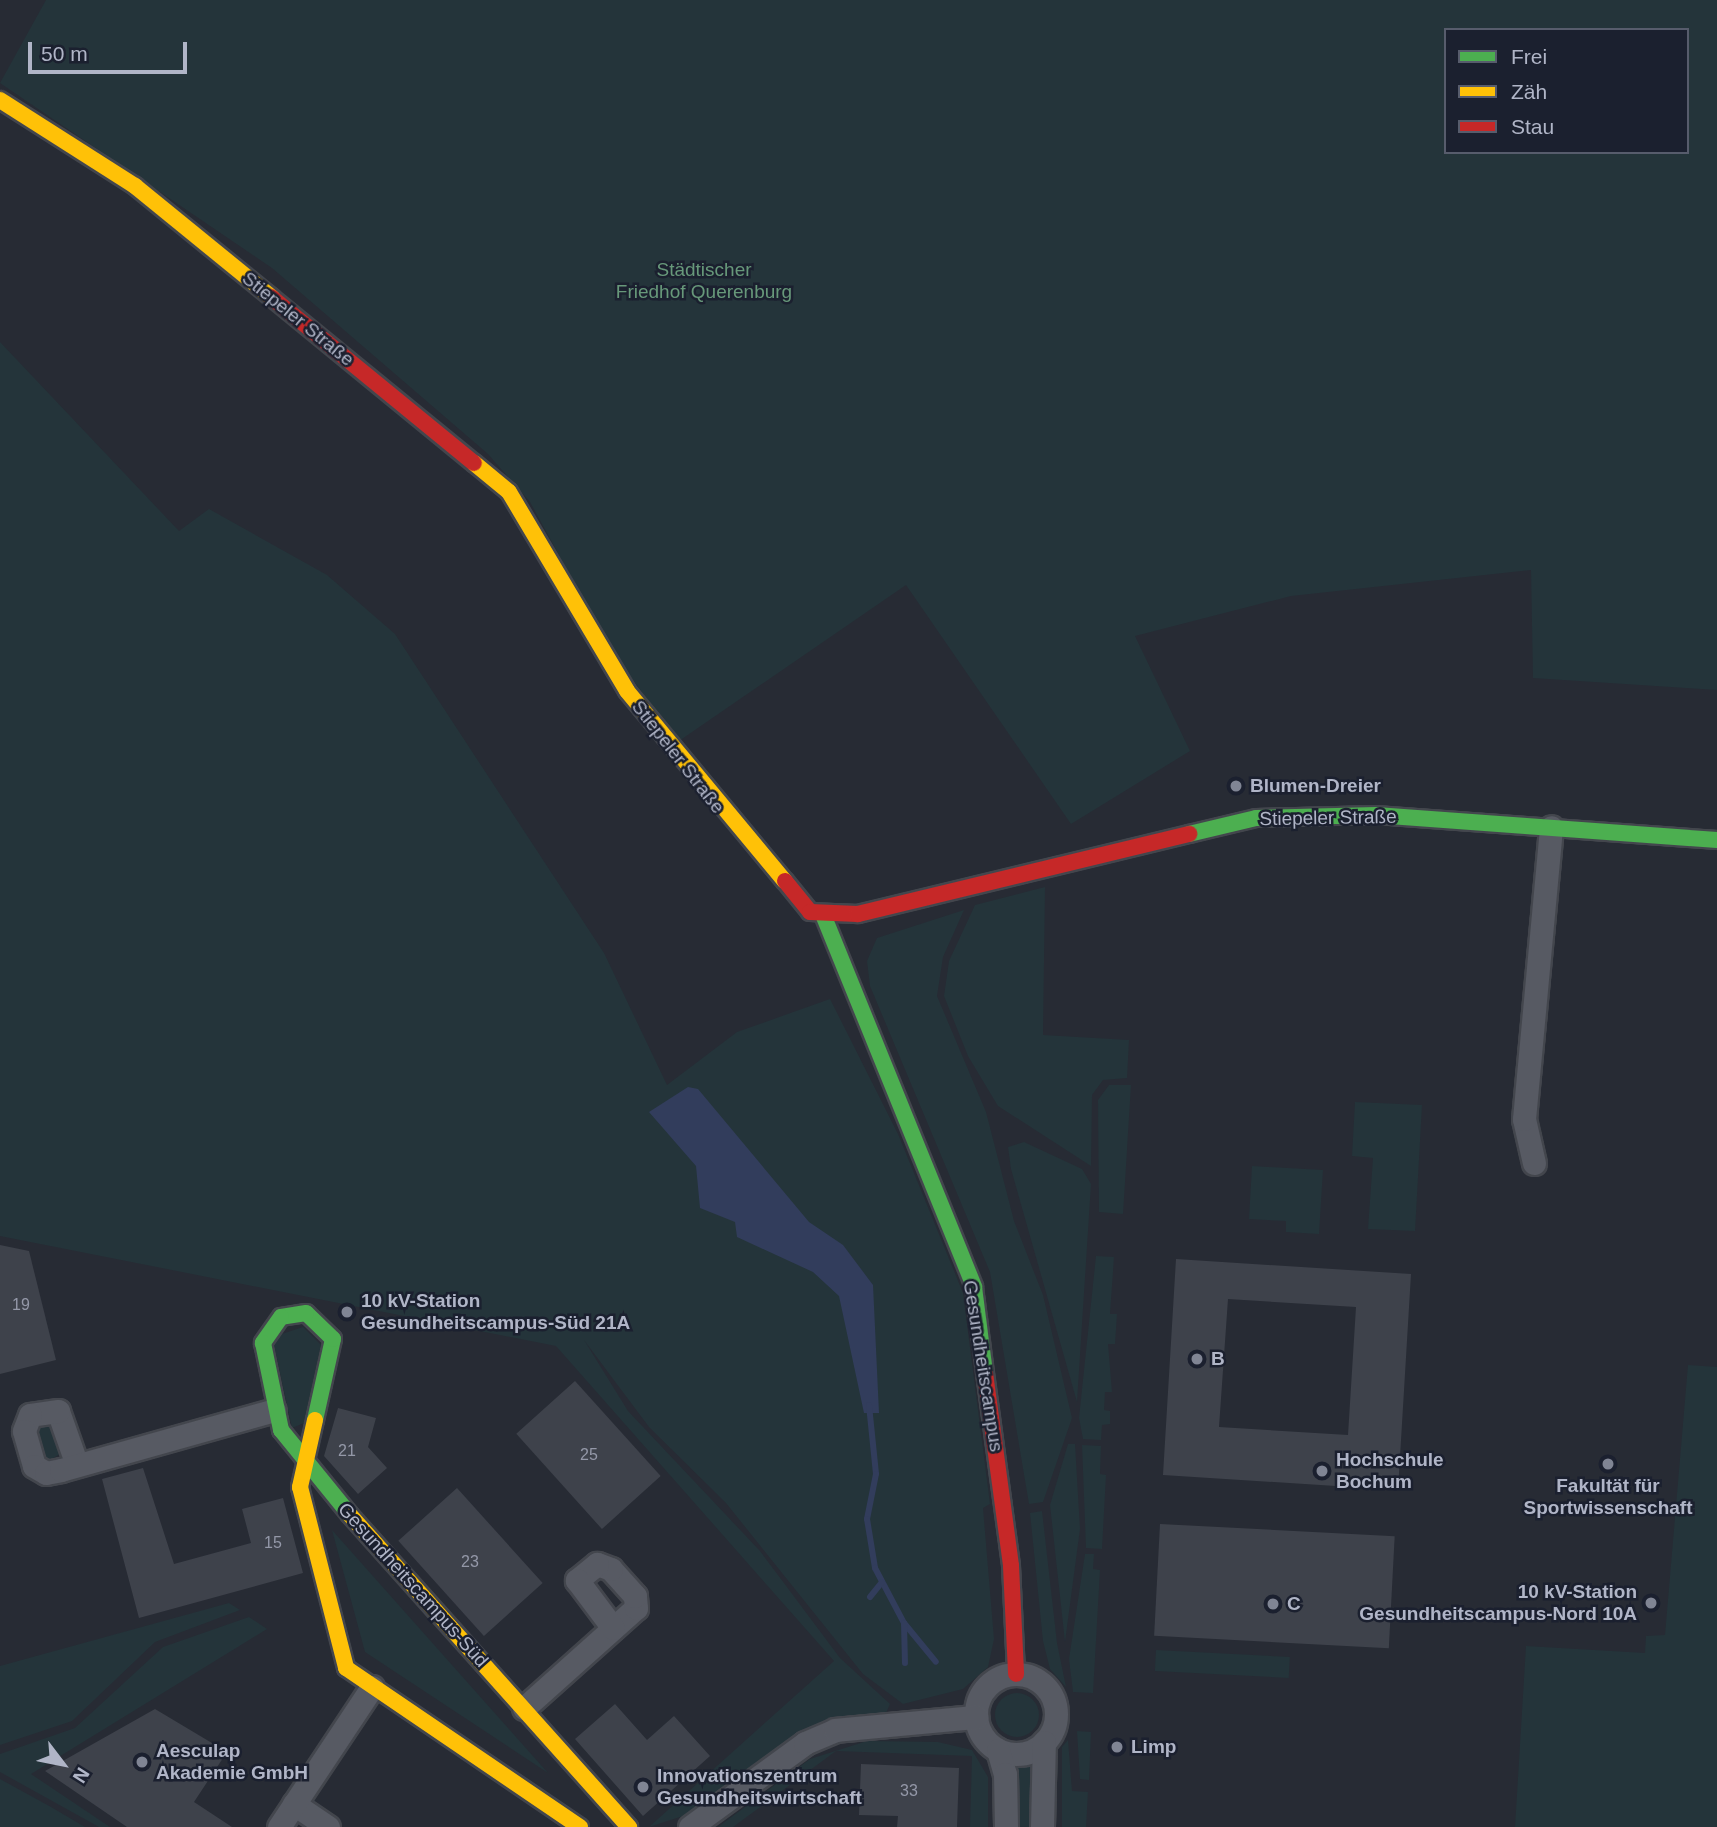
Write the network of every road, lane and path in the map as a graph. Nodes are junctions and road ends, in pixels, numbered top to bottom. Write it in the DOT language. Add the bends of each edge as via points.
graph roads {
  1 [pos="0,100"];
  2 [pos="1551,827"];
  3 [pos="1717,841"];
  4 [pos="824,917"];
  5 [pos="1534,1163"];
  6 [pos="274,1410"];
  7 [pos="303,1462"];
  8 [pos="77,1465"];
  9 [pos="614,1628"];
  10 [pos="1016,1674"];
  11 [pos="372,1687"];
  12 [pos="524,1709"];
  13 [pos="976,1717"];
  14 [pos="1044,1742"];
  15 [pos="998,1749"];
  16 [pos="294,1804"];
  17 [pos="279,1827"];
  18 [pos="328,1827"];
  19 [pos="580,1827"];
  20 [pos="629,1827"];
  21 [pos="690,1827"];
  22 [pos="1006,1827"];
  23 [pos="1042,1827"];
  1 -- 4 [label="street, Stiepeler Straße" via="135,186 509,492 626,691 792,896"];
  2 -- 3 [label="street, Stiepeler Straße"];
  2 -- 4 [label="street, Stiepeler Straße" via="1376,815 1256,818"];
  2 -- 5 [label="street" via="1524,1119"];
  4 -- 10 [label="street, Gesundheitscampus" via="974,1287 1011,1566"];
  6 -- 7 [label="street, Gesundheitscampus-Süd"];
  6 -- 7 [label="street, Gesundheitscampus-Süd" via="262,1343 281,1317 306,1313 328,1329 334,1354"];
  6 -- 8 [label="street"];
  7 -- 11 [label="street, Gesundheitscampus-Süd" via="304,1517 342,1660"];
  7 -- 12 [label="street, Gesundheitscampus-Süd"];
  9 -- 12 [label="street"];
  10 -- 13 [label="street" via="985,1688"];
  10 -- 14 [label="street" via="1041,1682 1055,1705"];
  11 -- 16 [label="street"];
  11 -- 19 [label="street, Gesundheitscampus-Süd"];
  12 -- 20 [label="street, Gesundheitscampus-Süd"];
  13 -- 15 [label="street" via="981,1733"];
  13 -- 21 [label="street" via="835,1730 796,1749"];
  14 -- 15 [label="street" via="1023,1753"];
  14 -- 23 [label="street"];
  15 -- 22 [label="street" via="1006,1774"];
  16 -- 17 [label="street"];
  16 -- 18 [label="street"];
}
